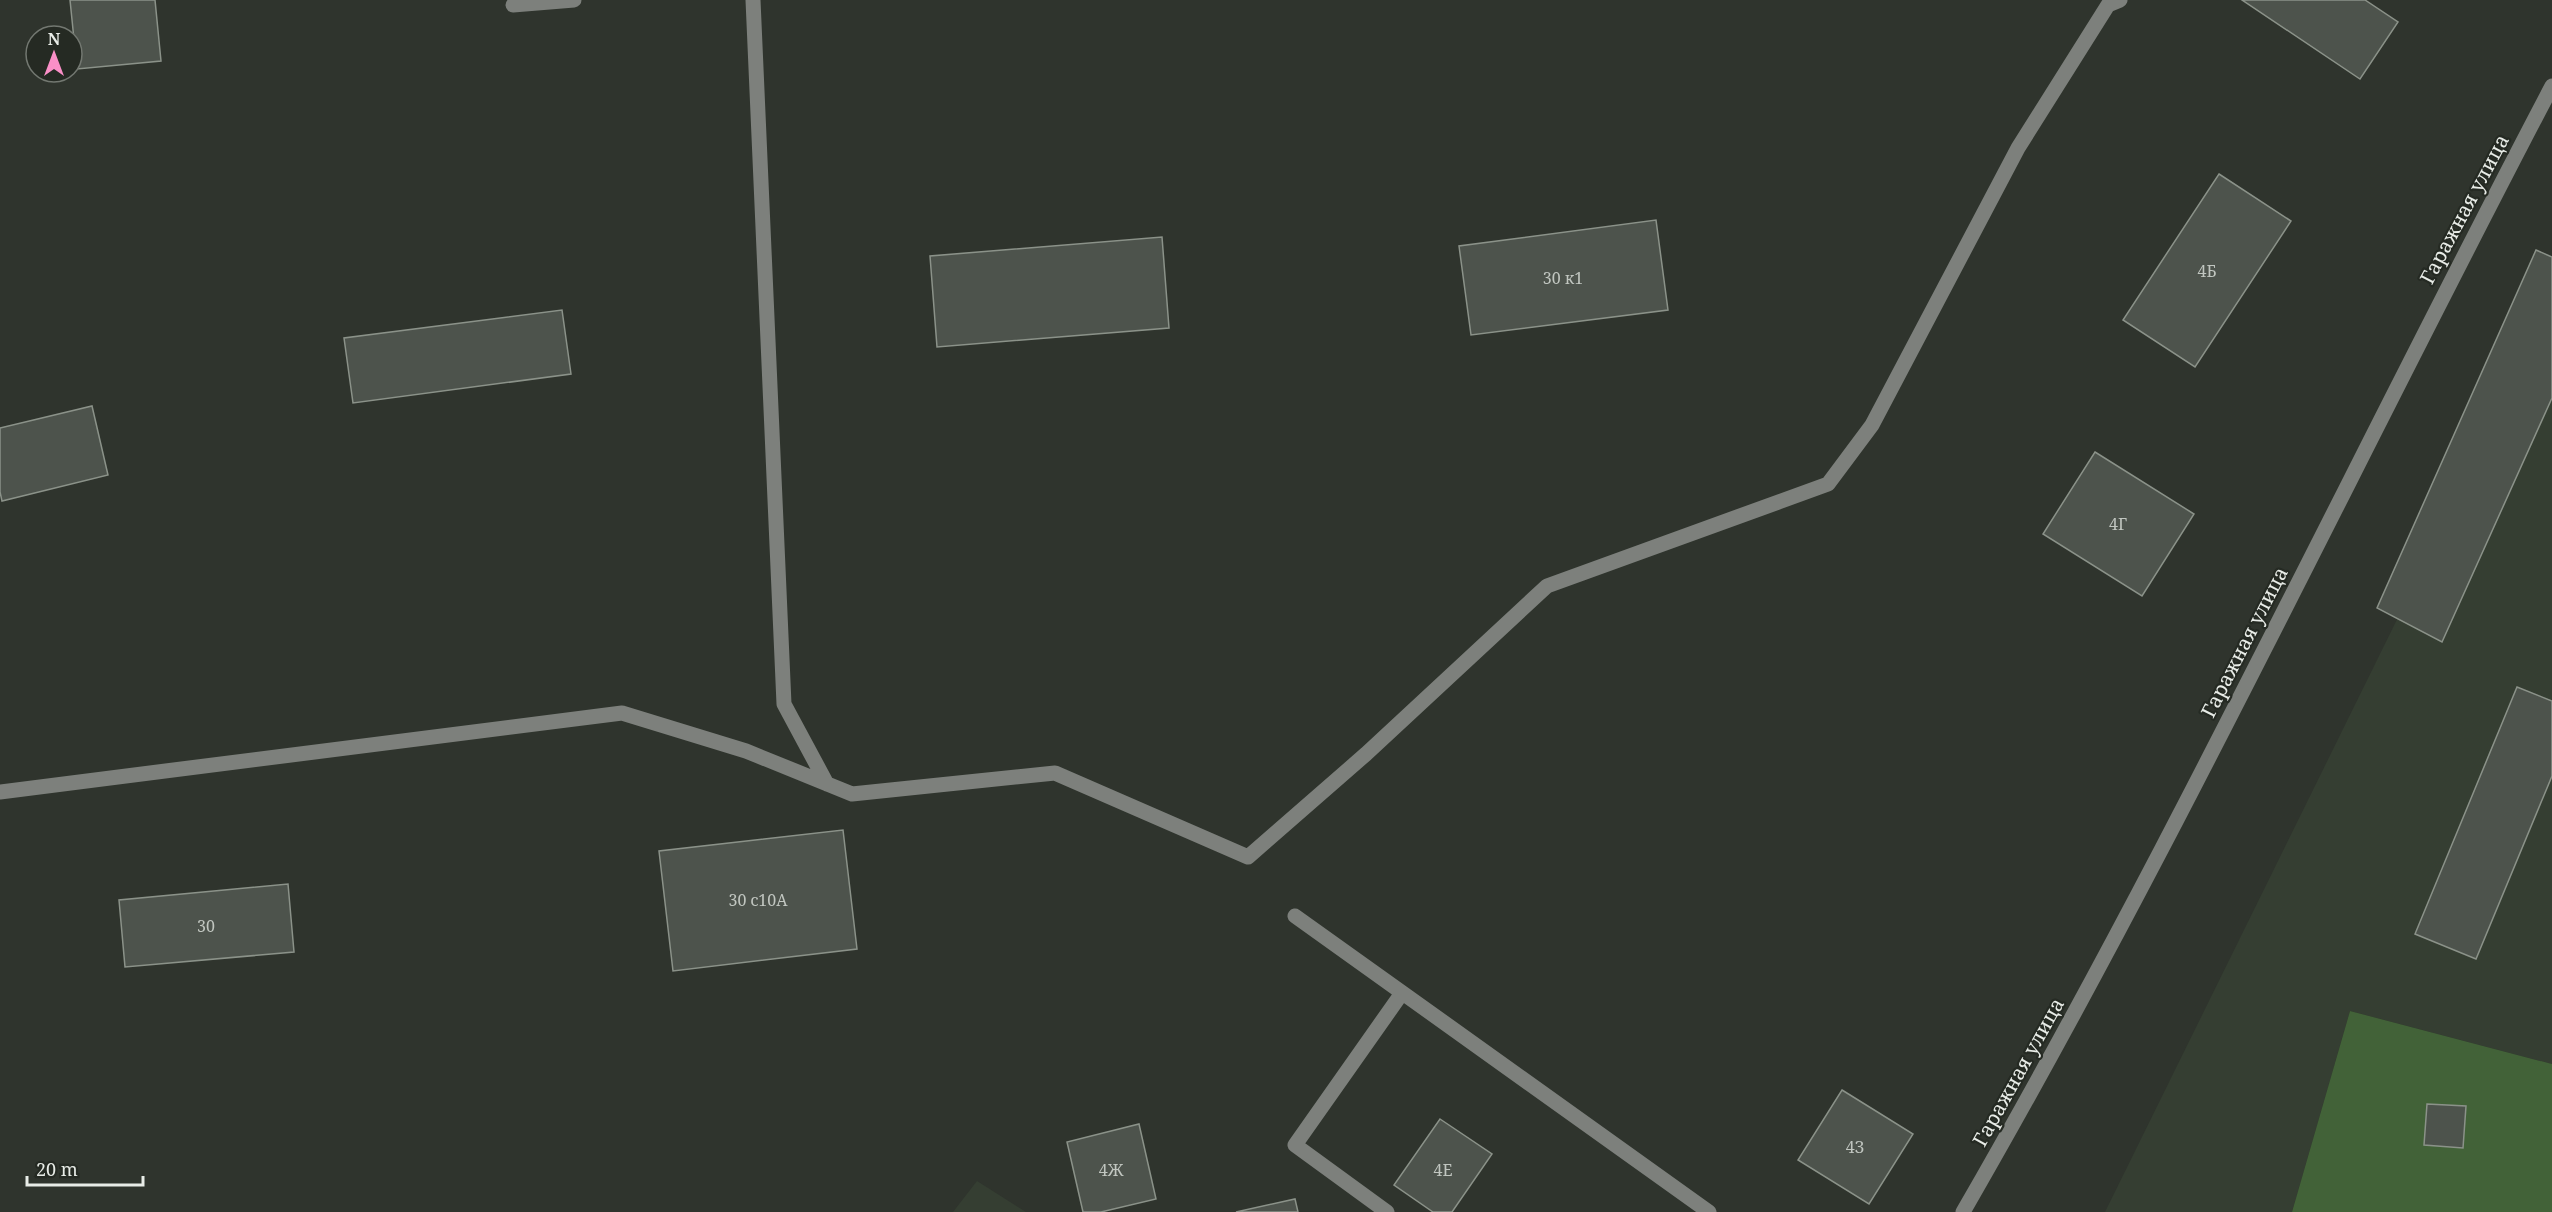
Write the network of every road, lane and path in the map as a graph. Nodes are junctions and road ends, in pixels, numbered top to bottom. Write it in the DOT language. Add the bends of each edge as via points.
graph roads {
  1 [pos="574,0"];
  2 [pos="753,0"];
  3 [pos="2120,0"];
  4 [pos="513,5"];
  5 [pos="2552,86"];
  6 [pos="827,784"];
  7 [pos="0,792"];
  8 [pos="1295,916"];
  9 [pos="1402,993"];
  10 [pos="1387,1212"];
  11 [pos="1709,1212"];
  12 [pos="1963,1212"];
  1 -- 4 [label="street"];
  2 -- 6 [label="street" via="784,704"];
  3 -- 6 [label="street" via="2108,5 2018,148 1872,425 1828,484 1547,586 1248,857 1055,772 852,794"];
  5 -- 12 [label="street, Гаражная улица" via="2153,869"];
  6 -- 7 [label="street" via="746,751 622,713"];
  8 -- 9 [label="street"];
  9 -- 10 [label="street" via="1295,1145"];
  9 -- 11 [label="street"];
}
